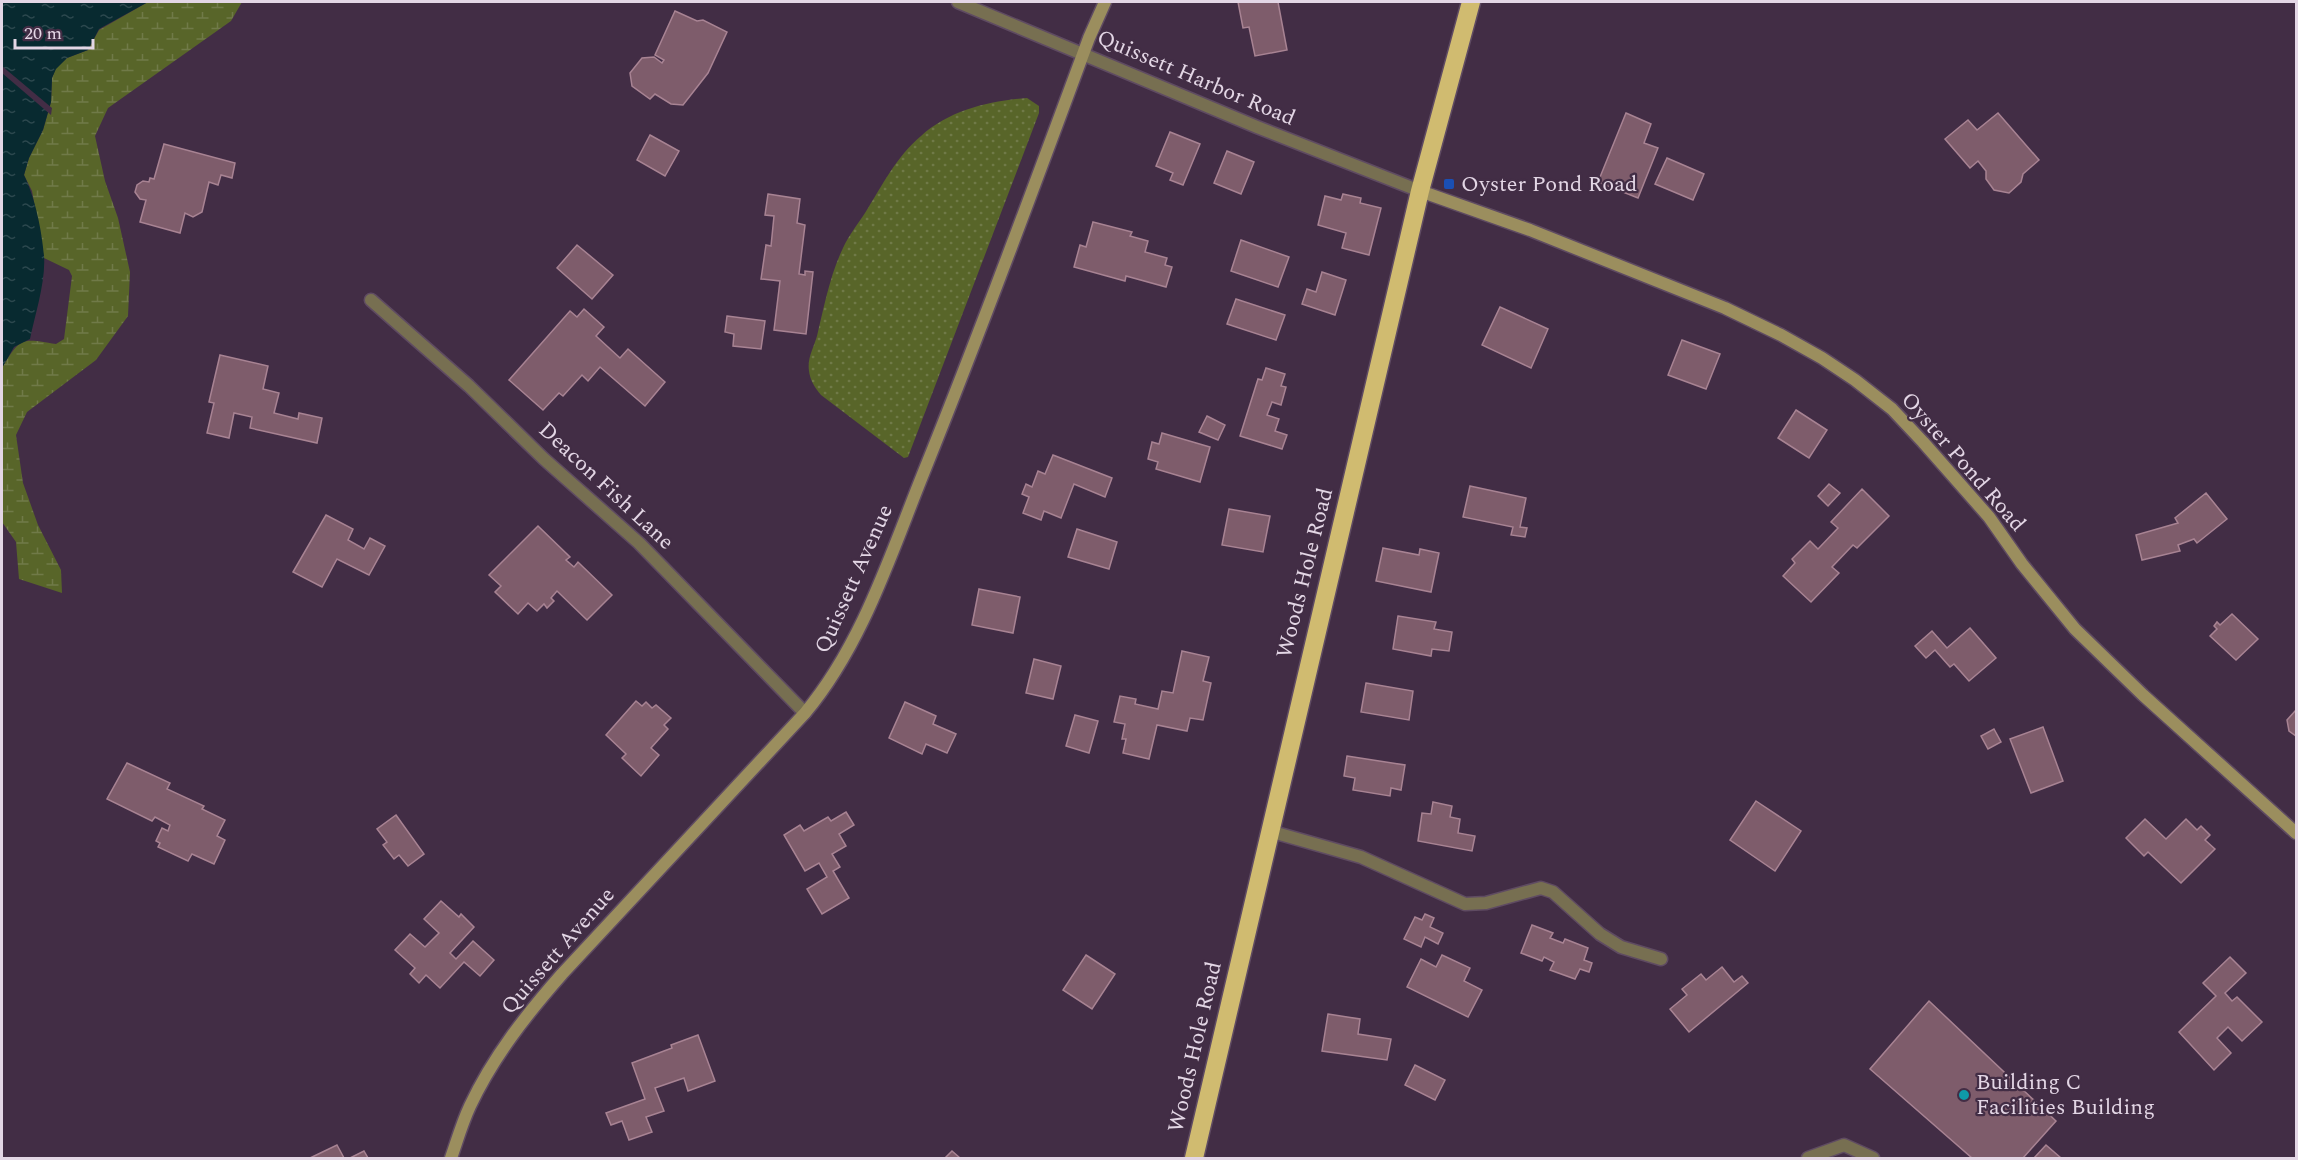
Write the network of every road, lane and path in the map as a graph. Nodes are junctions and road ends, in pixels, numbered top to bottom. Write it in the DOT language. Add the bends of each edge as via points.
graph roads {
  1 [pos="958,2"];
  2 [pos="1105,2"];
  3 [pos="1471,2"];
  4 [pos="1084,54"];
  5 [pos="1420,191"];
  6 [pos="371,300"];
  7 [pos="805,713"];
  8 [pos="1269,831"];
  9 [pos="2296,833"];
  10 [pos="1660,959"];
  11 [pos="451,1158"];
  12 [pos="1194,1158"];
  13 [pos="1808,1158"];
  14 [pos="1873,1158"];
  1 -- 4 [label="street, Quissett Harbor Road"];
  2 -- 4 [label="main road, Quissett Avenue"];
  3 -- 5 [label="highway, Woods Hole Road"];
  4 -- 5 [label="street, Quissett Harbor Road"];
  4 -- 7 [label="main road, Quissett Avenue" via="971,355 887,564 848,651"];
  5 -- 8 [label="highway, Woods Hole Road"];
  5 -- 9 [label="main road, Oyster Pond Road" via="1541,234 1725,308 1791,340 1854,380 1892,409 1923,442 1989,517 2036,583 2083,637"];
  6 -- 7 [label="street, Deacon Fish Lane" via="639,543"];
  7 -- 11 [label="main road, Quissett Avenue" via="570,966 510,1037 469,1108"];
  8 -- 10 [label="street" via="1361,857 1465,904 1486,903 1541,888 1553,892 1599,934"];
  8 -- 12 [label="highway, Woods Hole Road"];
  13 -- 14 [label="street" via="1844,1145"];
}
